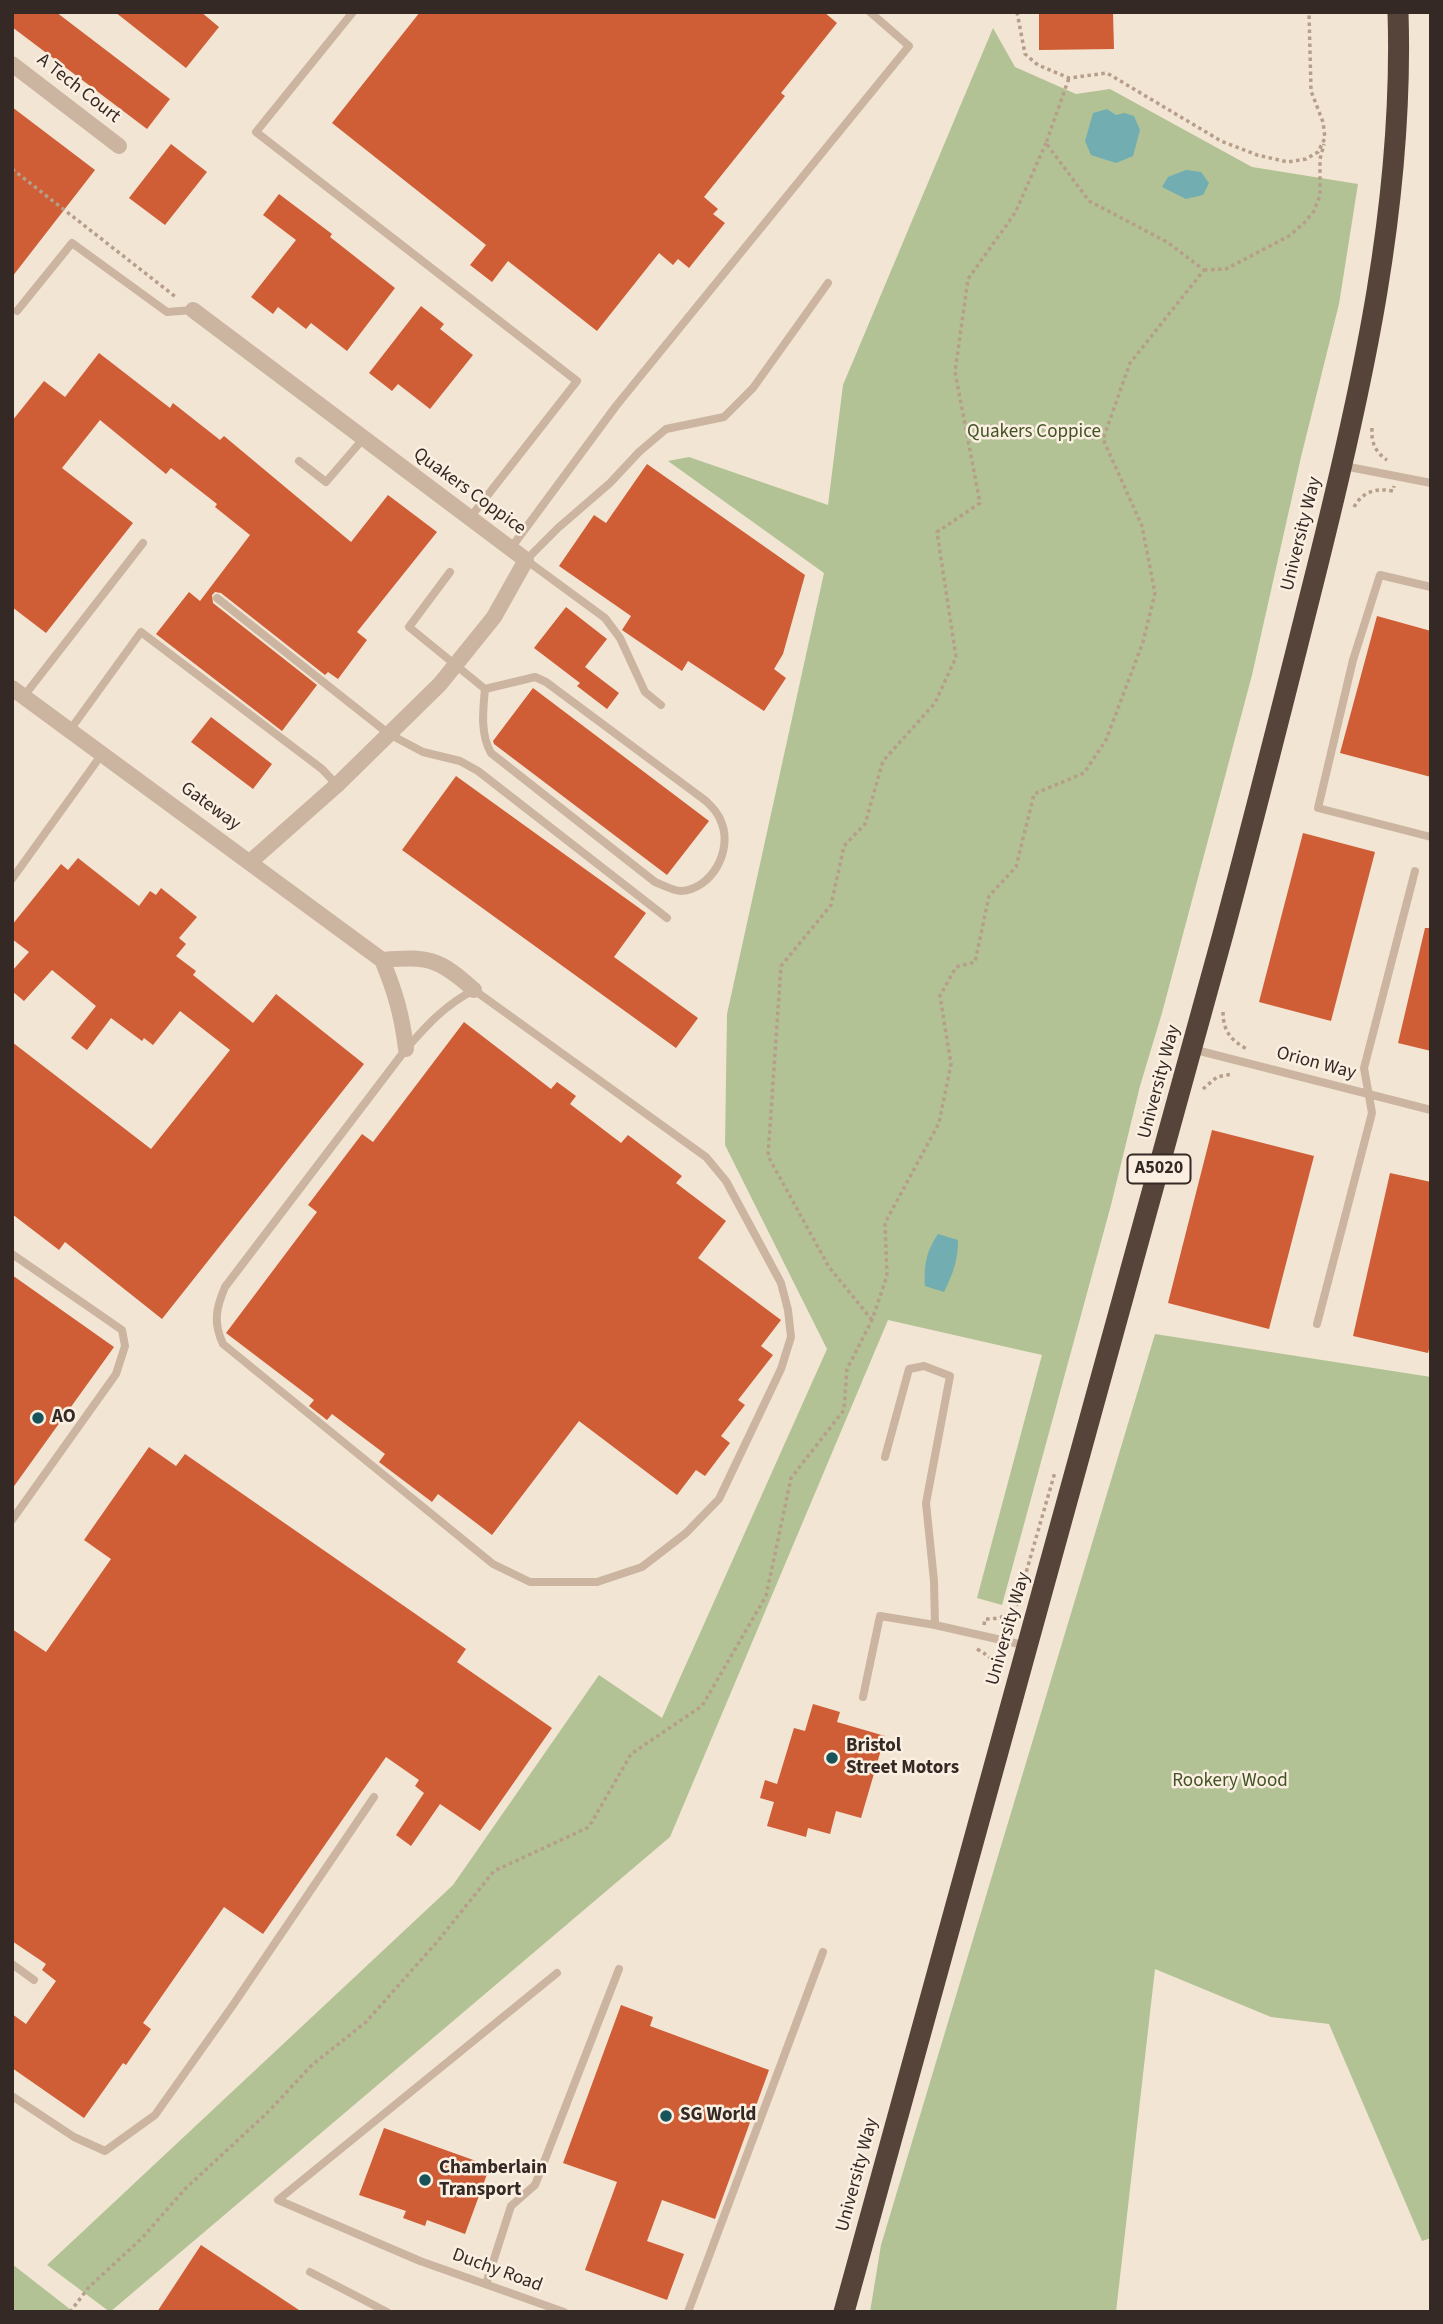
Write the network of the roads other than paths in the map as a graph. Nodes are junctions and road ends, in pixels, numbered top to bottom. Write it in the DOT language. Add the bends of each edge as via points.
graph roads {
  1 [pos="353,12"];
  2 [pos="870,12"];
  3 [pos="1398,12"];
  4 [pos="12,64"];
  5 [pos="119,146"];
  6 [pos="828,283"];
  7 [pos="193,310"];
  8 [pos="17,311"];
  9 [pos="363,439"];
  10 [pos="299,461"];
  11 [pos="1342,465"];
  12 [pos="1431,483"];
  13 [pos="469,519"];
  14 [pos="143,543"];
  15 [pos="511,548"];
  16 [pos="526,560"];
  17 [pos="450,572"];
  18 [pos="1431,587"];
  19 [pos="218,597"];
  20 [pos="457,665"];
  21 [pos="485,689"];
  22 [pos="18,692"];
  23 [pos="661,705"];
  24 [pos="70,730"];
  25 [pos="389,734"];
  26 [pos="102,754"];
  27 [pos="337,785"];
  28 [pos="1431,837"];
  29 [pos="250,862"];
  30 [pos="1415,871"];
  31 [pos="12,879"];
  32 [pos="667,918"];
  33 [pos="382,960"];
  34 [pos="474,990"];
  35 [pos="406,1049"];
  36 [pos="1192,1049"];
  37 [pos="1369,1094"];
  38 [pos="1431,1110"];
  39 [pos="12,1254"];
  40 [pos="1317,1324"];
  41 [pos="885,1457"];
  42 [pos="12,1520"];
  43 [pos="935,1625"];
  44 [pos="1028,1646"];
  45 [pos="863,1697"];
  46 [pos="374,1797"];
  47 [pos="823,1952"];
  48 [pos="12,1964"];
  49 [pos="619,1969"];
  50 [pos="557,1973"];
  51 [pos="34,1980"];
  52 [pos="12,2096"];
  53 [pos="310,2272"];
  54 [pos="486,2284"];
  55 [pos="541,2304"];
  56 [pos="387,2312"];
  57 [pos="535,2312"];
  58 [pos="564,2312"];
  59 [pos="688,2312"];
  60 [pos="844,2312"];
  1 -- 13 [label="lane" via="256,132 577,381"];
  2 -- 15 [label="lane" via="909,46 616,405"];
  3 -- 11 [label="highway, University Way / A5020" via="1391,199 1373,318"];
  4 -- 5 [label="street, A Tech Court"];
  6 -- 16 [label="lane" via="753,388 724,417 666,429"];
  7 -- 8 [label="lane" via="167,312 72,243"];
  7 -- 9 [label="street, Quakers Coppice"];
  9 -- 10 [label="lane" via="326,482"];
  9 -- 13 [label="street, Quakers Coppice"];
  11 -- 12 [label="lane"];
  11 -- 36 [label="highway, University Way / A5020"];
  13 -- 15 [label="street, Quakers Coppice"];
  14 -- 22 [label="lane"];
  15 -- 16 [label="street, Quakers Coppice"];
  16 -- 20 [label="street, Quakers Coppice" via="494,617"];
  16 -- 23 [label="lane" via="605,618 620,638 645,692"];
  17 -- 20 [label="lane" via="409,627"];
  18 -- 28 [label="lane" via="1380,575 1353,660 1318,807"];
  19 -- 25 [label="lane"];
  20 -- 21 [label="lane"];
  20 -- 25 [label="street, Quakers Coppice"];
  21 -- 21 [label="lane" via="536,677 546,682 706,801 717,812 725,842 712,875 699,886 680,891 655,882 491,754 485,744"];
  22 -- 24 [label="street, Gateway"];
  24 -- 26 [label="street, Gateway"];
  24 -- 27 [label="lane" via="141,632"];
  25 -- 27 [label="street, Quakers Coppice"];
  25 -- 32 [label="lane" via="423,752 460,761 478,771"];
  26 -- 29 [label="street, Gateway"];
  26 -- 31 [label="lane"];
  27 -- 29 [label="street, Quakers Coppice"];
  29 -- 33 [label="street, Gateway"];
  30 -- 37 [label="lane" via="1364,1068"];
  33 -- 34 [label="street" via="429,959 450,968"];
  33 -- 35 [label="street" via="402,1015"];
  34 -- 35 [label="lane" via="432,1018"];
  34 -- 35 [label="lane" via="706,1157 726,1181 781,1283 791,1337 781,1369 719,1499 686,1534 642,1567 597,1582 530,1582 493,1564 223,1344 216,1330 216,1309 225,1287"];
  36 -- 37 [label="lane, Orion Way"];
  36 -- 44 [label="highway, University Way / A5020"];
  37 -- 38 [label="lane, Orion Way"];
  37 -- 40 [label="lane" via="1372,1113"];
  39 -- 42 [label="lane" via="122,1330 125,1346 116,1374"];
  41 -- 43 [label="lane" via="909,1369 924,1366 950,1376 926,1503"];
  43 -- 44 [label="lane"];
  43 -- 45 [label="lane" via="880,1616"];
  44 -- 60 [label="highway, University Way / A5020"];
  46 -- 52 [label="lane" via="155,2115 105,2151 74,2137"];
  47 -- 59 [label="lane"];
  48 -- 51 [label="lane"];
  49 -- 54 [label="lane" via="535,2185 511,2206"];
  50 -- 54 [label="lane, Duchy Road" via="278,2200"];
  53 -- 56 [label="lane"];
  54 -- 55 [label="lane, Duchy Road"];
  55 -- 57 [label="lane"];
  55 -- 58 [label="lane, Duchy Road"];
}
